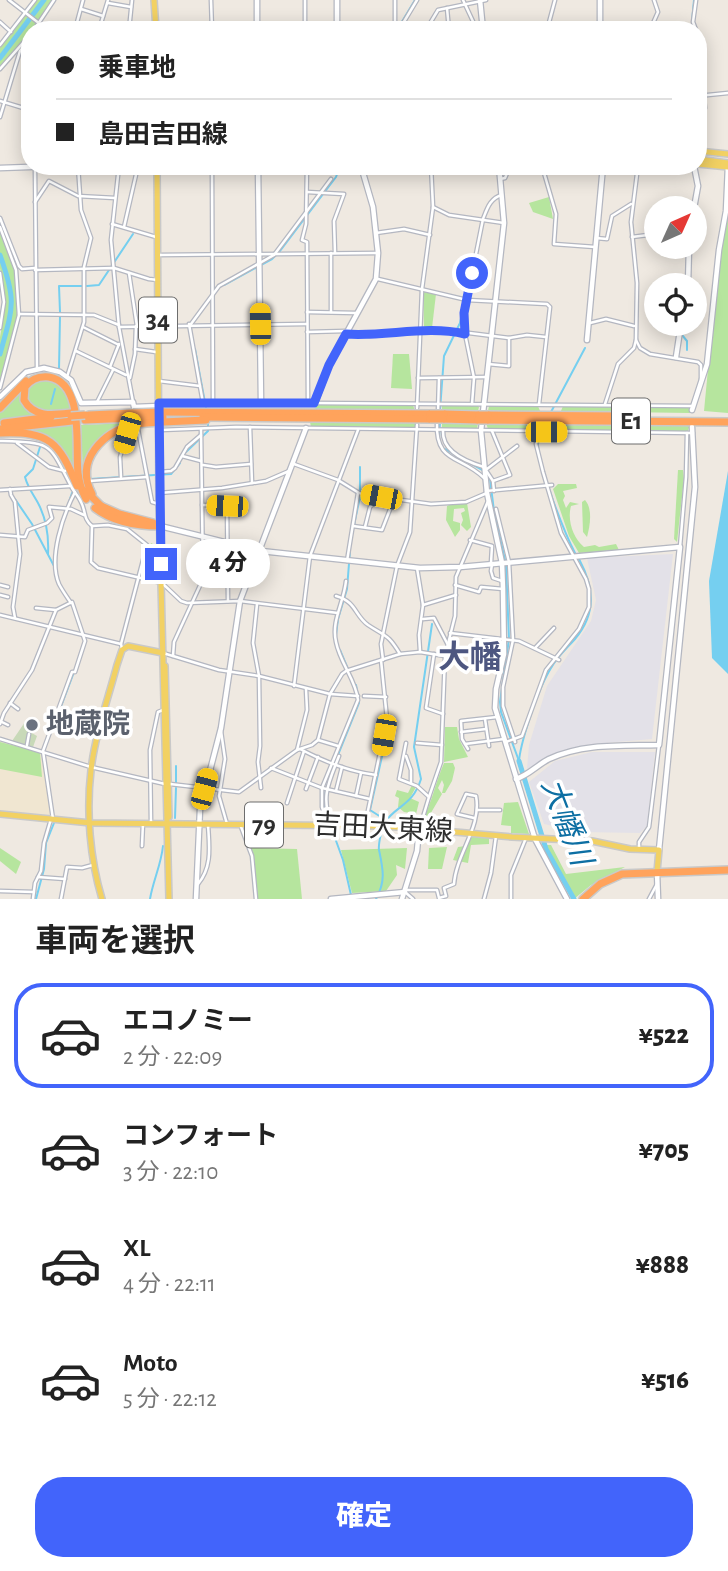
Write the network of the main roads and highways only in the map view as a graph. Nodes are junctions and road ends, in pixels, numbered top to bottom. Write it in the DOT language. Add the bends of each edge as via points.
graph roads {
  1 [pos="154,0"];
  2 [pos="155,21"];
  3 [pos="707,151"];
  4 [pos="728,154"];
  5 [pos="707,164"];
  6 [pos="728,165"];
  7 [pos="157,175"];
  8 [pos="0,408"];
  9 [pos="134,413"];
  10 [pos="161,415"];
  11 [pos="85,416"];
  12 [pos="71,417"];
  13 [pos="430,417"];
  14 [pos="728,419"];
  15 [pos="0,429"];
  16 [pos="86,499"];
  17 [pos="103,508"];
  18 [pos="160,526"];
  19 [pos="163,653"];
  20 [pos="167,784"];
  21 [pos="0,814"];
  22 [pos="91,823"];
  23 [pos="168,824"];
  24 [pos="728,870"];
  25 [pos="659,872"];
  26 [pos="102,899"];
  27 [pos="170,899"];
  28 [pos="583,899"];
  1 -- 2 [label="main road"];
  3 -- 4 [label="main road"];
  5 -- 6 [label="main road"];
  7 -- 10 [label="main road, 34"];
  8 -- 17 [label="highway" via="31,378 50,375 65,383 77,407 81,479 91,498"];
  9 -- 10 [label="highway, E1, bridge"];
  9 -- 11 [label="highway, E1"];
  9 -- 11 [label="highway, E1"];
  9 -- 17 [label="highway" via="96,446 89,458 87,484"];
  10 -- 13 [label="highway, E1"];
  10 -- 13 [label="highway, E1"];
  10 -- 18 [label="main road, 34"];
  11 -- 12 [label="highway, E1, bridge"];
  12 -- 15 [label="highway, E1"];
  12 -- 16 [label="highway" via="32,411 24,400 25,387 33,379 45,377 60,381 69,391 76,419 78,478"];
  13 -- 14 [label="highway, E1, bridge"];
  15 -- 16 [label="highway" via="54,444"];
  16 -- 18 [label="highway" via="111,517 139,526"];
  17 -- 18 [label="highway"];
  18 -- 19 [label="main road, 34"];
  19 -- 20 [label="main road, 34"];
  19 -- 20 [label="main road, 34"];
  19 -- 22 [label="main road" via="133,645 122,647 91,767"];
  20 -- 23 [label="main road, 34"];
  21 -- 22 [label="main road, 吉田大東線 / 79"];
  22 -- 23 [label="main road, 吉田大東線 / 79"];
  22 -- 26 [label="main road" via="93,865"];
  23 -- 25 [label="main road, 吉田大東線 / 79" via="382,825 592,841 659,850"];
  23 -- 27 [label="main road, 34"];
  24 -- 25 [label="highway"];
  25 -- 28 [label="highway" via="610,878"];
}
